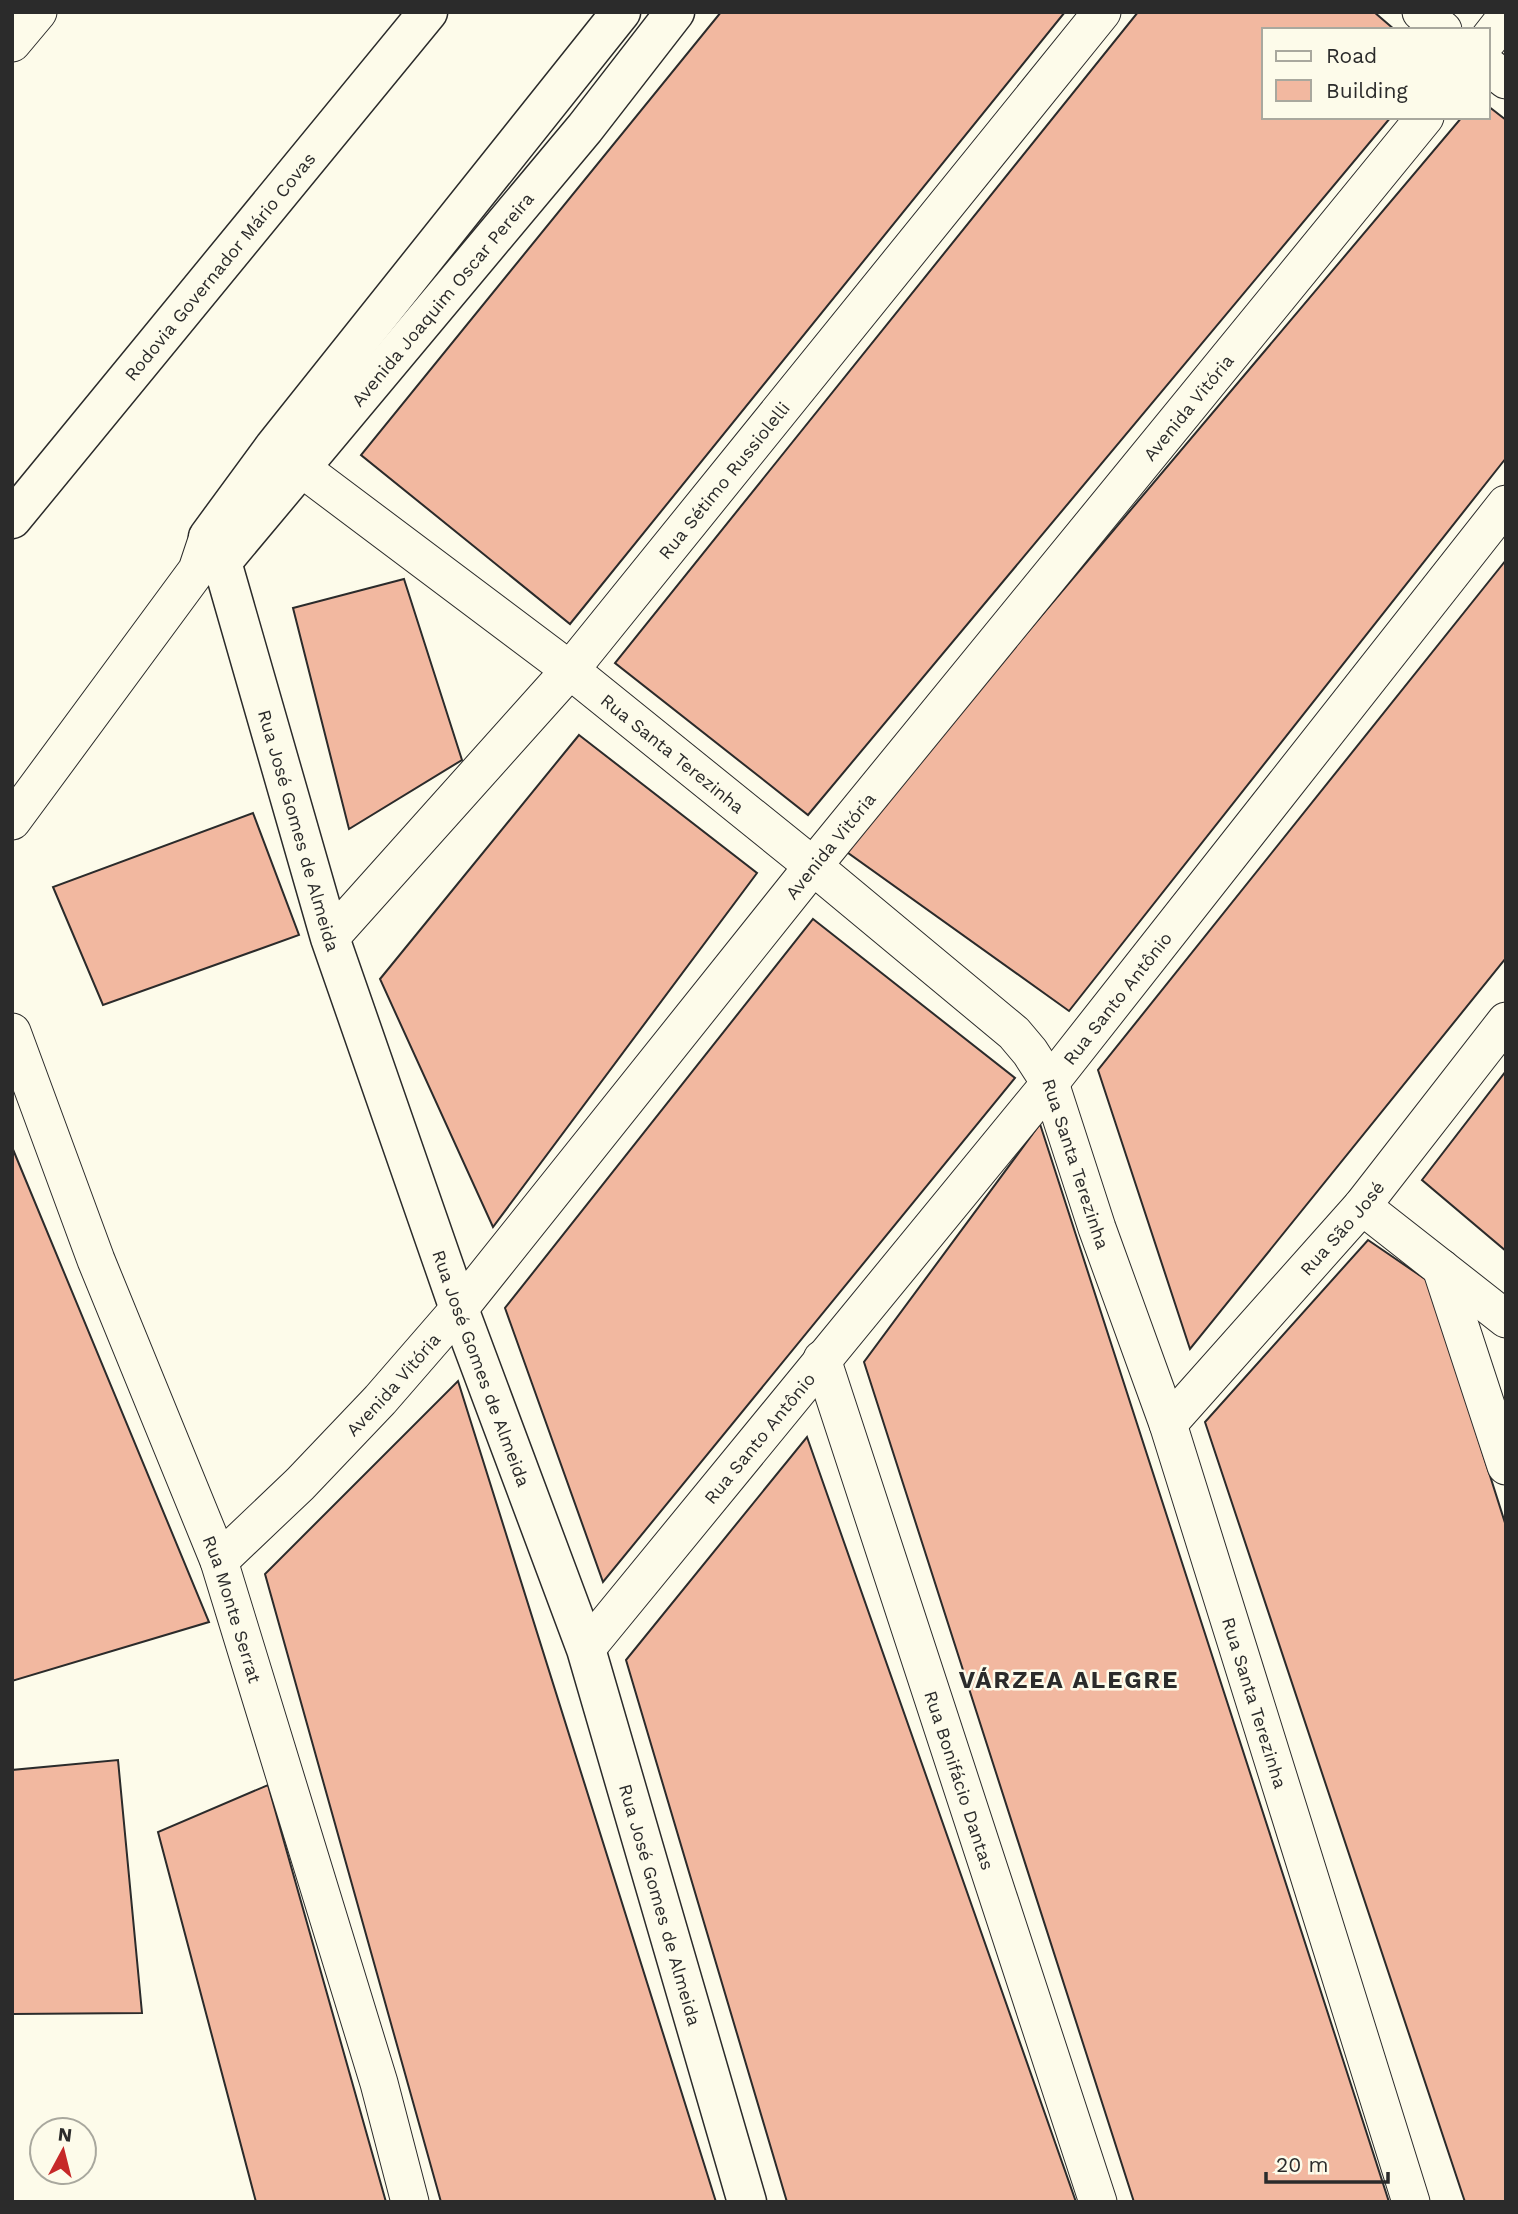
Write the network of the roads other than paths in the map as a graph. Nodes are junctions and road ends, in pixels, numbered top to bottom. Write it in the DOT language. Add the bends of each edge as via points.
graph roads {
  1 [pos="38,12"];
  2 [pos="428,12"];
  3 [pos="621,12"];
  4 [pos="675,12"];
  5 [pos="1102,12"];
  6 [pos="1421,12"];
  7 [pos="1506,17"];
  8 [pos="1441,28"];
  9 [pos="1490,37"];
  10 [pos="12,43"];
  11 [pos="1490,68"];
  12 [pos="1506,80"];
  13 [pos="551,101"];
  14 [pos="1423,119"];
  15 [pos="585,128"];
  16 [pos="287,457"];
  17 [pos="1506,504"];
  18 [pos="12,519"];
  19 [pos="209,556"];
  20 [pos="570,670"];
  21 [pos="12,821"];
  22 [pos="813,866"];
  23 [pos="330,938"];
  24 [pos="1506,1021"];
  25 [pos="12,1032"];
  26 [pos="1050,1083"];
  27 [pos="1362,1206"];
  28 [pos="1441,1268"];
  29 [pos="460,1308"];
  30 [pos="1506,1319"];
  31 [pos="822,1359"];
  32 [pos="1168,1424"];
  33 [pos="1506,1466"];
  34 [pos="219,1561"];
  35 [pos="586,1649"];
  36 [pos="410,2202"];
  37 [pos="747,2202"];
  38 [pos="1098,2202"];
  39 [pos="1411,2202"];
  1 -- 10 [label="street"];
  2 -- 18 [label="main road, Rodovia Governador Mário Covas"];
  3 -- 13 [label="main road, Avenida Joaquim Oscar Pereira"];
  4 -- 15 [label="main road, Avenida Joaquim Oscar Pereira"];
  5 -- 20 [label="street, Rua Sétimo Russiolelli"];
  6 -- 8 [label="street"];
  7 -- 9 [label="street"];
  11 -- 12 [label="street"];
  13 -- 15 [label="main road"];
  13 -- 16 [label="main road, Avenida Joaquim Oscar Pereira"];
  14 -- 22 [label="street, Avenida Vitória"];
  15 -- 16 [label="main road, Avenida Joaquim Oscar Pereira"];
  16 -- 19 [label="main road, Avenida Joaquim Oscar Pereira"];
  16 -- 20 [label="street, Rua Santa Terezinha"];
  17 -- 26 [label="street, Rua Santo Antônio"];
  19 -- 21 [label="street, Avenida Joaquim Oscar Pereira"];
  19 -- 23 [label="main road, Rua José Gomes de Almeida"];
  20 -- 22 [label="street, Rua Santa Terezinha"];
  20 -- 23 [label="street, Rua Sétimo Russiolelli"];
  22 -- 26 [label="street, Rua Santa Terezinha" via="1014,1033"];
  22 -- 29 [label="street, Avenida Vitória"];
  23 -- 29 [label="main road, Rua José Gomes de Almeida"];
  24 -- 27 [label="street, Rua São José"];
  25 -- 34 [label="street, Rua Monte Serrat" via="96,1260"];
  26 -- 31 [label="street, Rua Santo Antônio"];
  26 -- 32 [label="street, Rua Santa Terezinha"];
  27 -- 28 [label="street"];
  27 -- 32 [label="street, Rua São José"];
  28 -- 30 [label="street"];
  28 -- 33 [label="street"];
  29 -- 34 [label="street, Avenida Vitória" via="309,1475"];
  29 -- 35 [label="main road, Rua José Gomes de Almeida"];
  31 -- 35 [label="street, Rua Santo Antônio"];
  31 -- 38 [label="street, Rua Bonifácio Dantas"];
  32 -- 39 [label="street, Rua Santa Terezinha"];
  34 -- 36 [label="street, Rua Monte Serrat" via="379,2083"];
  35 -- 37 [label="main road, Rua José Gomes de Almeida"];
}
